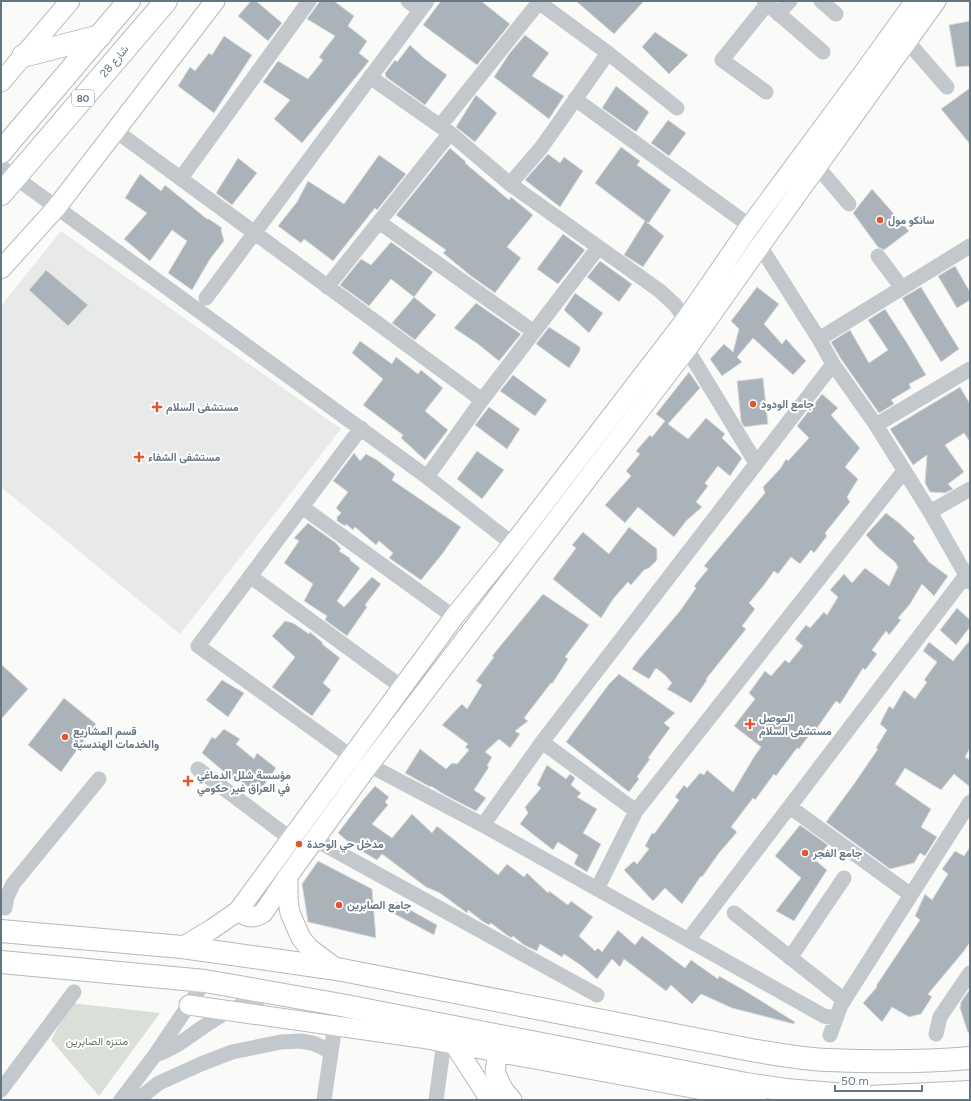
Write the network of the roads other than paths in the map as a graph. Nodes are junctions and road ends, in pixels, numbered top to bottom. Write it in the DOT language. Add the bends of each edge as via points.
graph roads {
  1 [pos="129,1"];
  2 [pos="166,1"];
  3 [pos="215,1"];
  4 [pos="309,1"];
  5 [pos="408,1"];
  6 [pos="790,1"];
  7 [pos="915,1"];
  8 [pos="936,1"];
  9 [pos="67,2"];
  10 [pos="538,2"];
  11 [pos="765,2"];
  12 [pos="424,6"];
  13 [pos="778,14"];
  14 [pos="100,36"];
  15 [pos="907,41"];
  16 [pos="823,52"];
  17 [pos="608,53"];
  18 [pos="23,56"];
  19 [pos="370,77"];
  20 [pos="1,82"];
  21 [pos="947,87"];
  22 [pos="766,92"];
  23 [pos="575,99"];
  24 [pos="677,108"];
  25 [pos="445,130"];
  26 [pos="116,131"];
  27 [pos="1,152"];
  28 [pos="817,166"];
  29 [pos="8,172"];
  30 [pos="181,178"];
  31 [pos="510,184"];
  32 [pos="1,194"];
  33 [pos="849,204"];
  34 [pos="56,208"];
  35 [pos="379,222"];
  36 [pos="750,226"];
  37 [pos="254,233"];
  38 [pos="760,246"];
  39 [pos="970,246"];
  40 [pos="598,248"];
  41 [pos="878,256"];
  42 [pos="1,269"];
  43 [pos="327,287"];
  44 [pos="902,288"];
  45 [pos="206,298"];
  46 [pos="693,326"];
  47 [pos="534,332"];
  48 [pos="819,339"];
  49 [pos="687,350"];
  50 [pos="833,364"];
  51 [pos="970,369"];
  52 [pos="482,400"];
  53 [pos="876,425"];
  54 [pos="360,428"];
  55 [pos="756,463"];
  56 [pos="904,471"];
  57 [pos="427,477"];
  58 [pos="970,489"];
  59 [pos="302,507"];
  60 [pos="930,512"];
  61 [pos="512,544"];
  62 [pos="250,576"];
  63 [pos="968,578"];
  64 [pos="454,617"];
  65 [pos="402,688"];
  66 [pos="542,742"];
  67 [pos="360,761"];
  68 [pos="198,769"];
  69 [pos="99,779"];
  70 [pos="970,802"];
  71 [pos="790,806"];
  72 [pos="636,811"];
  73 [pos="483,825"];
  74 [pos="291,839"];
  75 [pos="314,839"];
  76 [pos="288,876"];
  77 [pos="844,878"];
  78 [pos="597,889"];
  79 [pos="911,895"];
  80 [pos="5,908"];
  81 [pos="238,911"];
  82 [pos="734,913"];
  83 [pos="1,931"];
  84 [pos="688,940"];
  85 [pos="182,947"];
  86 [pos="790,958"];
  87 [pos="1,962"];
  88 [pos="337,969"];
  89 [pos="970,973"];
  90 [pos="205,981"];
  91 [pos="74,992"];
  92 [pos="274,994"];
  93 [pos="597,995"];
  94 [pos="844,1000"];
  95 [pos="189,1005"];
  96 [pos="231,1011"];
  97 [pos="836,1018"];
  98 [pos="422,1021"];
  99 [pos="335,1026"];
  100 [pos="936,1034"];
  101 [pos="830,1035"];
  102 [pos="711,1041"];
  103 [pos="449,1043"];
  104 [pos="543,1044"];
  105 [pos="331,1053"];
  106 [pos="505,1053"];
  107 [pos="155,1055"];
  108 [pos="970,1058"];
  109 [pos="698,1088"];
  110 [pos="1,1090"];
  111 [pos="970,1092"];
  112 [pos="121,1100"];
  113 [pos="137,1100"];
  114 [pos="324,1100"];
  115 [pos="436,1100"];
  116 [pos="490,1100"];
  117 [pos="512,1100"];
  118 [pos="757,1100"];
  1 -- 14 [label="highway, 80"];
  2 -- 29 [label="highway, شارع 28 / 80"];
  3 -- 26 [label="main road"];
  4 -- 30 [label="street"];
  5 -- 12 [label="street"];
  6 -- 13 [label="street"];
  7 -- 36 [label="main road"];
  8 -- 15 [label="main road"];
  9 -- 18 [label="main road"];
  10 -- 17 [label="street"];
  10 -- 25 [label="street"];
  11 -- 13 [label="street"];
  11 -- 22 [label="street" via="722,60"];
  12 -- 19 [label="street"];
  13 -- 16 [label="street"];
  14 -- 18 [label="highway"];
  14 -- 27 [label="highway, 80"];
  15 -- 21 [label="street"];
  15 -- 28 [label="main road"];
  17 -- 23 [label="street"];
  17 -- 24 [label="street"];
  18 -- 20 [label="main road"];
  19 -- 25 [label="street"];
  19 -- 37 [label="street"];
  23 -- 31 [label="street" via="541,148"];
  23 -- 36 [label="street"];
  25 -- 31 [label="street"];
  25 -- 35 [label="street"];
  26 -- 30 [label="street"];
  26 -- 34 [label="main road"];
  28 -- 33 [label="street"];
  28 -- 38 [label="main road"];
  29 -- 32 [label="highway, شارع 28 / 80"];
  29 -- 34 [label="street"];
  30 -- 37 [label="street"];
  31 -- 40 [label="street"];
  34 -- 42 [label="main road"];
  34 -- 54 [label="street"];
  35 -- 43 [label="street"];
  35 -- 47 [label="street"];
  36 -- 46 [label="main road"];
  37 -- 43 [label="street"];
  37 -- 45 [label="street"];
  38 -- 46 [label="main road"];
  38 -- 48 [label="street"];
  39 -- 44 [label="street"];
  40 -- 46 [label="street" via="660,291"];
  40 -- 47 [label="street"];
  41 -- 44 [label="street"];
  43 -- 52 [label="street"];
  44 -- 48 [label="street"];
  46 -- 49 [label="main road"];
  46 -- 61 [label="main road"];
  47 -- 52 [label="street"];
  48 -- 50 [label="street"];
  49 -- 55 [label="street"];
  49 -- 67 [label="main road"];
  50 -- 53 [label="street"];
  50 -- 55 [label="street"];
  51 -- 53 [label="street"];
  52 -- 57 [label="street"];
  53 -- 56 [label="street"];
  54 -- 57 [label="street"];
  54 -- 59 [label="street"];
  55 -- 66 [label="street"];
  56 -- 60 [label="street"];
  56 -- 72 [label="street"];
  57 -- 61 [label="street"];
  58 -- 60 [label="street"];
  59 -- 62 [label="street"];
  59 -- 64 [label="street"];
  60 -- 63 [label="street"];
  61 -- 64 [label="main road"];
  62 -- 65 [label="street"];
  62 -- 67 [label="street" via="198,646"];
  63 -- 71 [label="street"];
  64 -- 65 [label="main road"];
  65 -- 67 [label="main road"];
  66 -- 72 [label="street"];
  66 -- 73 [label="street"];
  67 -- 73 [label="street"];
  67 -- 74 [label="main road"];
  67 -- 75 [label="main road"];
  68 -- 74 [label="street"];
  69 -- 80 [label="street" via="13,884"];
  70 -- 79 [label="street"];
  71 -- 79 [label="street"];
  71 -- 84 [label="street"];
  72 -- 78 [label="street"];
  73 -- 78 [label="street"];
  74 -- 81 [label="main road"];
  75 -- 76 [label="main road"];
  75 -- 93 [label="street"];
  76 -- 81 [label="main road" via="263,913 250,918"];
  76 -- 88 [label="main road" via="290,913 301,938 309,948"];
  77 -- 86 [label="street"];
  78 -- 84 [label="street"];
  79 -- 94 [label="street"];
  81 -- 85 [label="main road"];
  82 -- 86 [label="street"];
  83 -- 85 [label="highway"];
  84 -- 97 [label="street" via="824,1016"];
  85 -- 88 [label="highway"];
  86 -- 94 [label="street"];
  87 -- 90 [label="highway"];
  88 -- 102 [label="highway"];
  89 -- 100 [label="street" via="940,1017"];
  90 -- 92 [label="highway"];
  90 -- 95 [label="street"];
  91 -- 110 [label="street"];
  92 -- 96 [label="street"];
  92 -- 98 [label="highway"];
  94 -- 97 [label="street"];
  95 -- 96 [label="main road"];
  95 -- 107 [label="street"];
  96 -- 99 [label="main road"];
  96 -- 107 [label="street" via="203,1026 172,1049"];
  97 -- 101 [label="street"];
  98 -- 103 [label="main road" via="445,1034"];
  98 -- 104 [label="highway"];
  99 -- 103 [label="main road"];
  99 -- 105 [label="street"];
  102 -- 108 [label="highway" via="751,1050 826,1060 913,1061"];
  102 -- 109 [label="highway"];
  103 -- 106 [label="main road"];
  103 -- 115 [label="street"];
  103 -- 116 [label="main road"];
  104 -- 106 [label="main road"];
  104 -- 109 [label="highway"];
  105 -- 113 [label="street" via="312,1043 301,1042 281,1042 232,1052 159,1083"];
  105 -- 114 [label="street"];
  106 -- 109 [label="main road"];
  106 -- 117 [label="main road" via="497,1059 495,1072"];
  107 -- 112 [label="street"];
  109 -- 111 [label="highway" via="779,1089 870,1097"];
  109 -- 118 [label="main road"];
}
